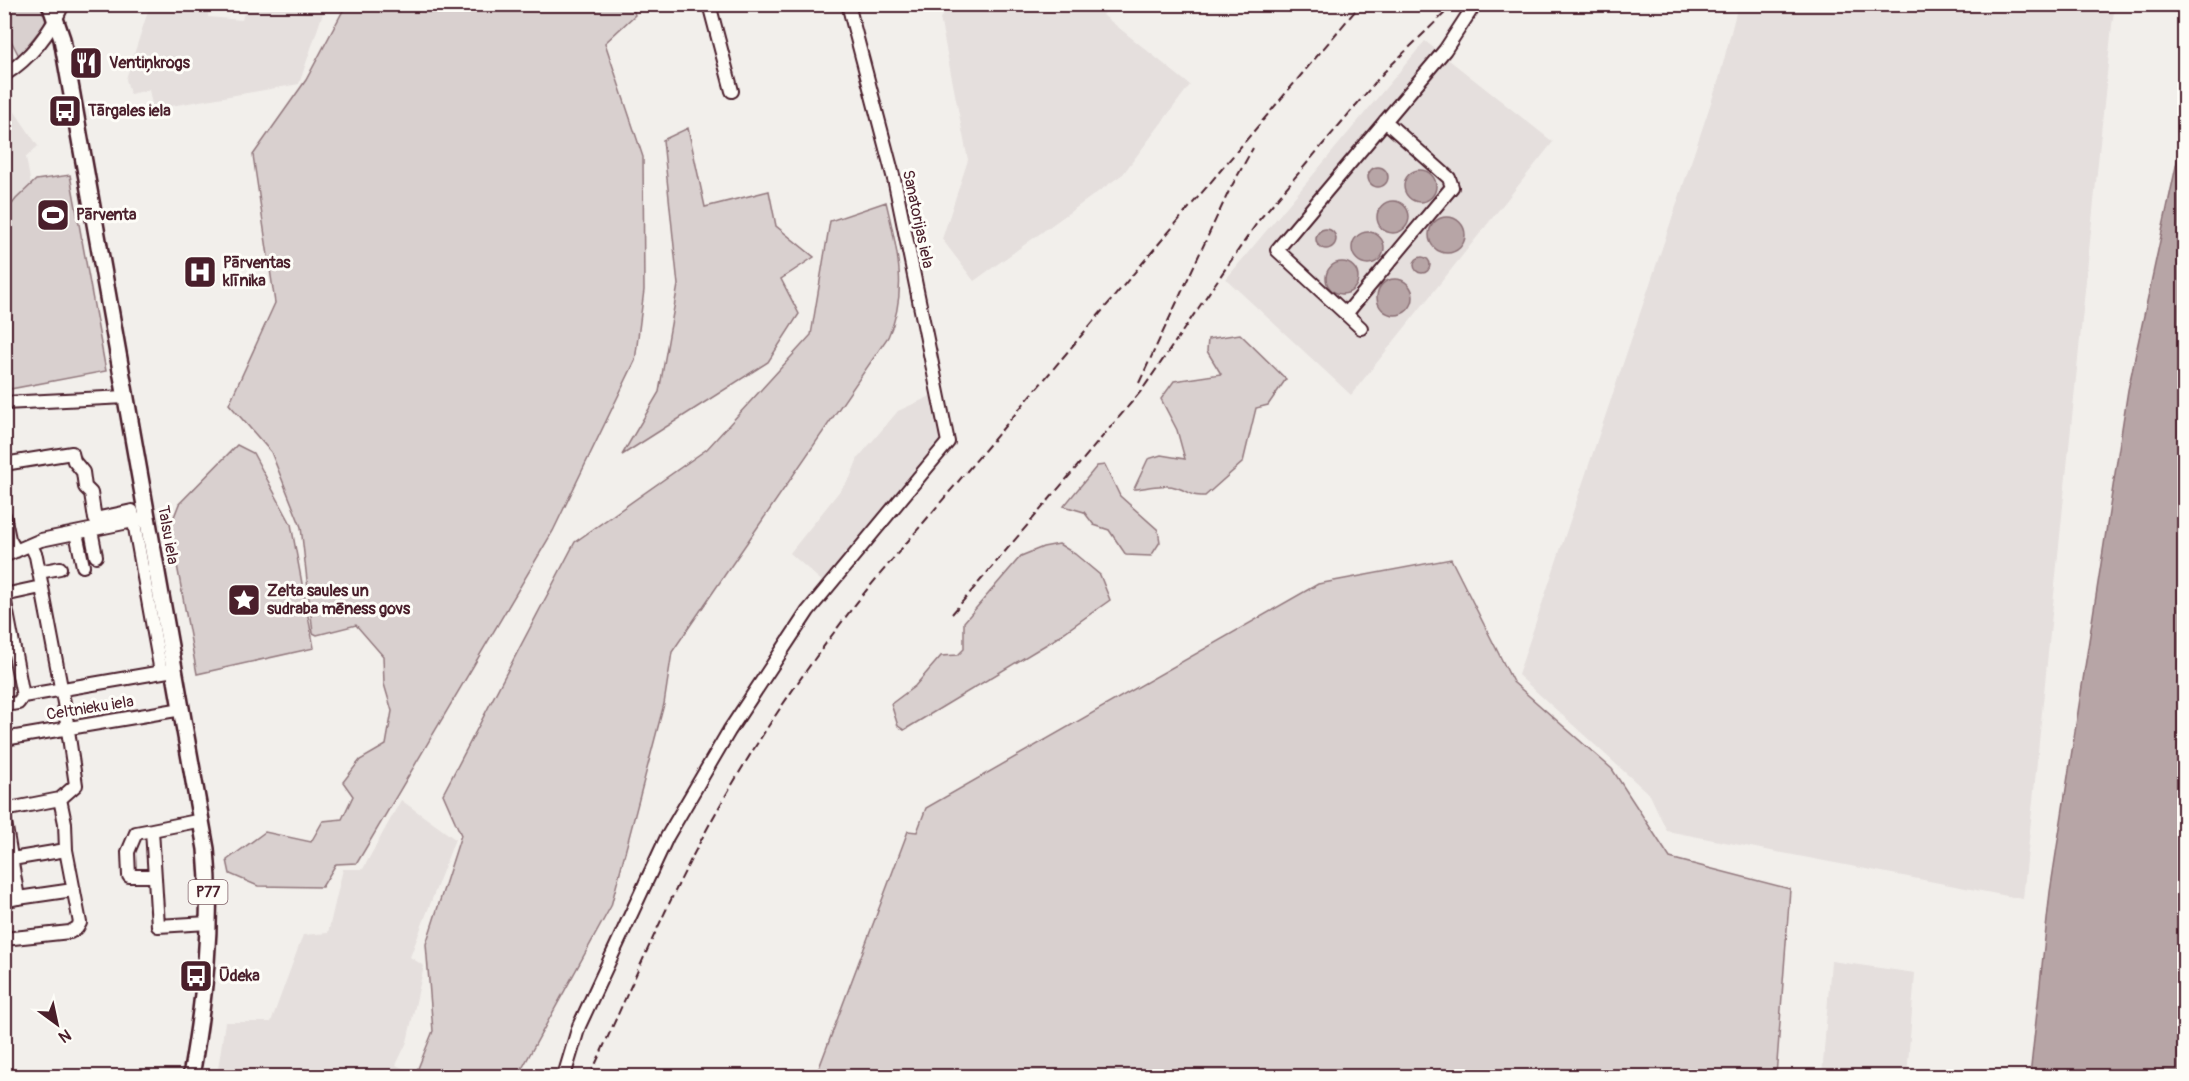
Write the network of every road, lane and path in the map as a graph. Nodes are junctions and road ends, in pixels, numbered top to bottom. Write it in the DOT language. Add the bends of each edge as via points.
graph roads {
  1 [pos="50,4"];
  2 [pos="63,4"];
  3 [pos="709,4"];
  4 [pos="848,4"];
  5 [pos="1475,4"];
  6 [pos="56,20"];
  7 [pos="4,75"];
  8 [pos="732,91"];
  9 [pos="1385,121"];
  10 [pos="1346,314"];
  11 [pos="1361,328"];
  12 [pos="126,397"];
  13 [pos="4,403"];
  14 [pos="4,464"];
  15 [pos="4,515"];
  16 [pos="141,519"];
  17 [pos="94,526"];
  18 [pos="76,533"];
  19 [pos="31,545"];
  20 [pos="10,553"];
  21 [pos="96,556"];
  22 [pos="83,566"];
  23 [pos="60,568"];
  24 [pos="39,572"];
  25 [pos="41,587"];
  26 [pos="4,596"];
  27 [pos="168,671"];
  28 [pos="61,689"];
  29 [pos="23,696"];
  30 [pos="4,705"];
  31 [pos="182,709"];
  32 [pos="68,728"];
  33 [pos="4,739"];
  34 [pos="60,799"];
  35 [pos="4,810"];
  36 [pos="4,816"];
  37 [pos="202,820"];
  38 [pos="152,830"];
  39 [pos="66,850"];
  40 [pos="12,859"];
  41 [pos="154,876"];
  42 [pos="73,890"];
  43 [pos="18,898"];
  44 [pos="4,901"];
  45 [pos="208,923"];
  46 [pos="4,939"];
  47 [pos="191,1077"];
  48 [pos="564,1077"];
  1 -- 6 [label="main road, Talsu iela"];
  2 -- 6 [label="street"];
  3 -- 8 [label="street"];
  4 -- 48 [label="street, Sanatorijas iela" via="895,183 948,442 808,611 729,731 667,837 579,1026"];
  5 -- 9 [label="street" via="1445,50"];
  6 -- 7 [label="street" via="26,58"];
  6 -- 12 [label="main road, Talsu iela / P77"];
  9 -- 10 [label="street" via="1449,178 1452,187"];
  9 -- 10 [label="street" via="1277,250"];
  10 -- 11 [label="street"];
  12 -- 13 [label="street"];
  12 -- 16 [label="main road, Talsu iela / P77"];
  14 -- 17 [label="street" via="72,453 90,493"];
  15 -- 20 [label="street"];
  16 -- 17 [label="street"];
  16 -- 27 [label="main road, Talsu iela / P77"];
  17 -- 18 [label="street"];
  17 -- 21 [label="street"];
  18 -- 19 [label="street"];
  18 -- 22 [label="street"];
  19 -- 20 [label="street"];
  19 -- 24 [label="street"];
  23 -- 24 [label="street"];
  24 -- 25 [label="street"];
  25 -- 26 [label="street"];
  25 -- 28 [label="street"];
  26 -- 29 [label="street"];
  27 -- 28 [label="street"];
  27 -- 31 [label="main road, Talsu iela / P77"];
  28 -- 29 [label="street"];
  28 -- 32 [label="street"];
  29 -- 30 [label="street" via="18,703"];
  31 -- 32 [label="street, Celtnieku iela"];
  31 -- 37 [label="main road, Talsu iela / P77"];
  32 -- 33 [label="street, Celtnieku iela"];
  32 -- 34 [label="street" via="76,785"];
  34 -- 35 [label="street"];
  34 -- 39 [label="street"];
  36 -- 40 [label="street"];
  37 -- 38 [label="street"];
  37 -- 45 [label="main road, Talsu iela / P77"];
  38 -- 41 [label="street"];
  38 -- 41 [label="street" via="136,833 128,852 129,876"];
  39 -- 40 [label="street"];
  39 -- 42 [label="street"];
  40 -- 43 [label="street"];
  41 -- 45 [label="street" via="158,926"];
  42 -- 43 [label="street"];
  42 -- 46 [label="street" via="80,923 77,928"];
  43 -- 44 [label="street"];
  45 -- 47 [label="main road, Talsu iela / P77" via="202,1016"];
}
